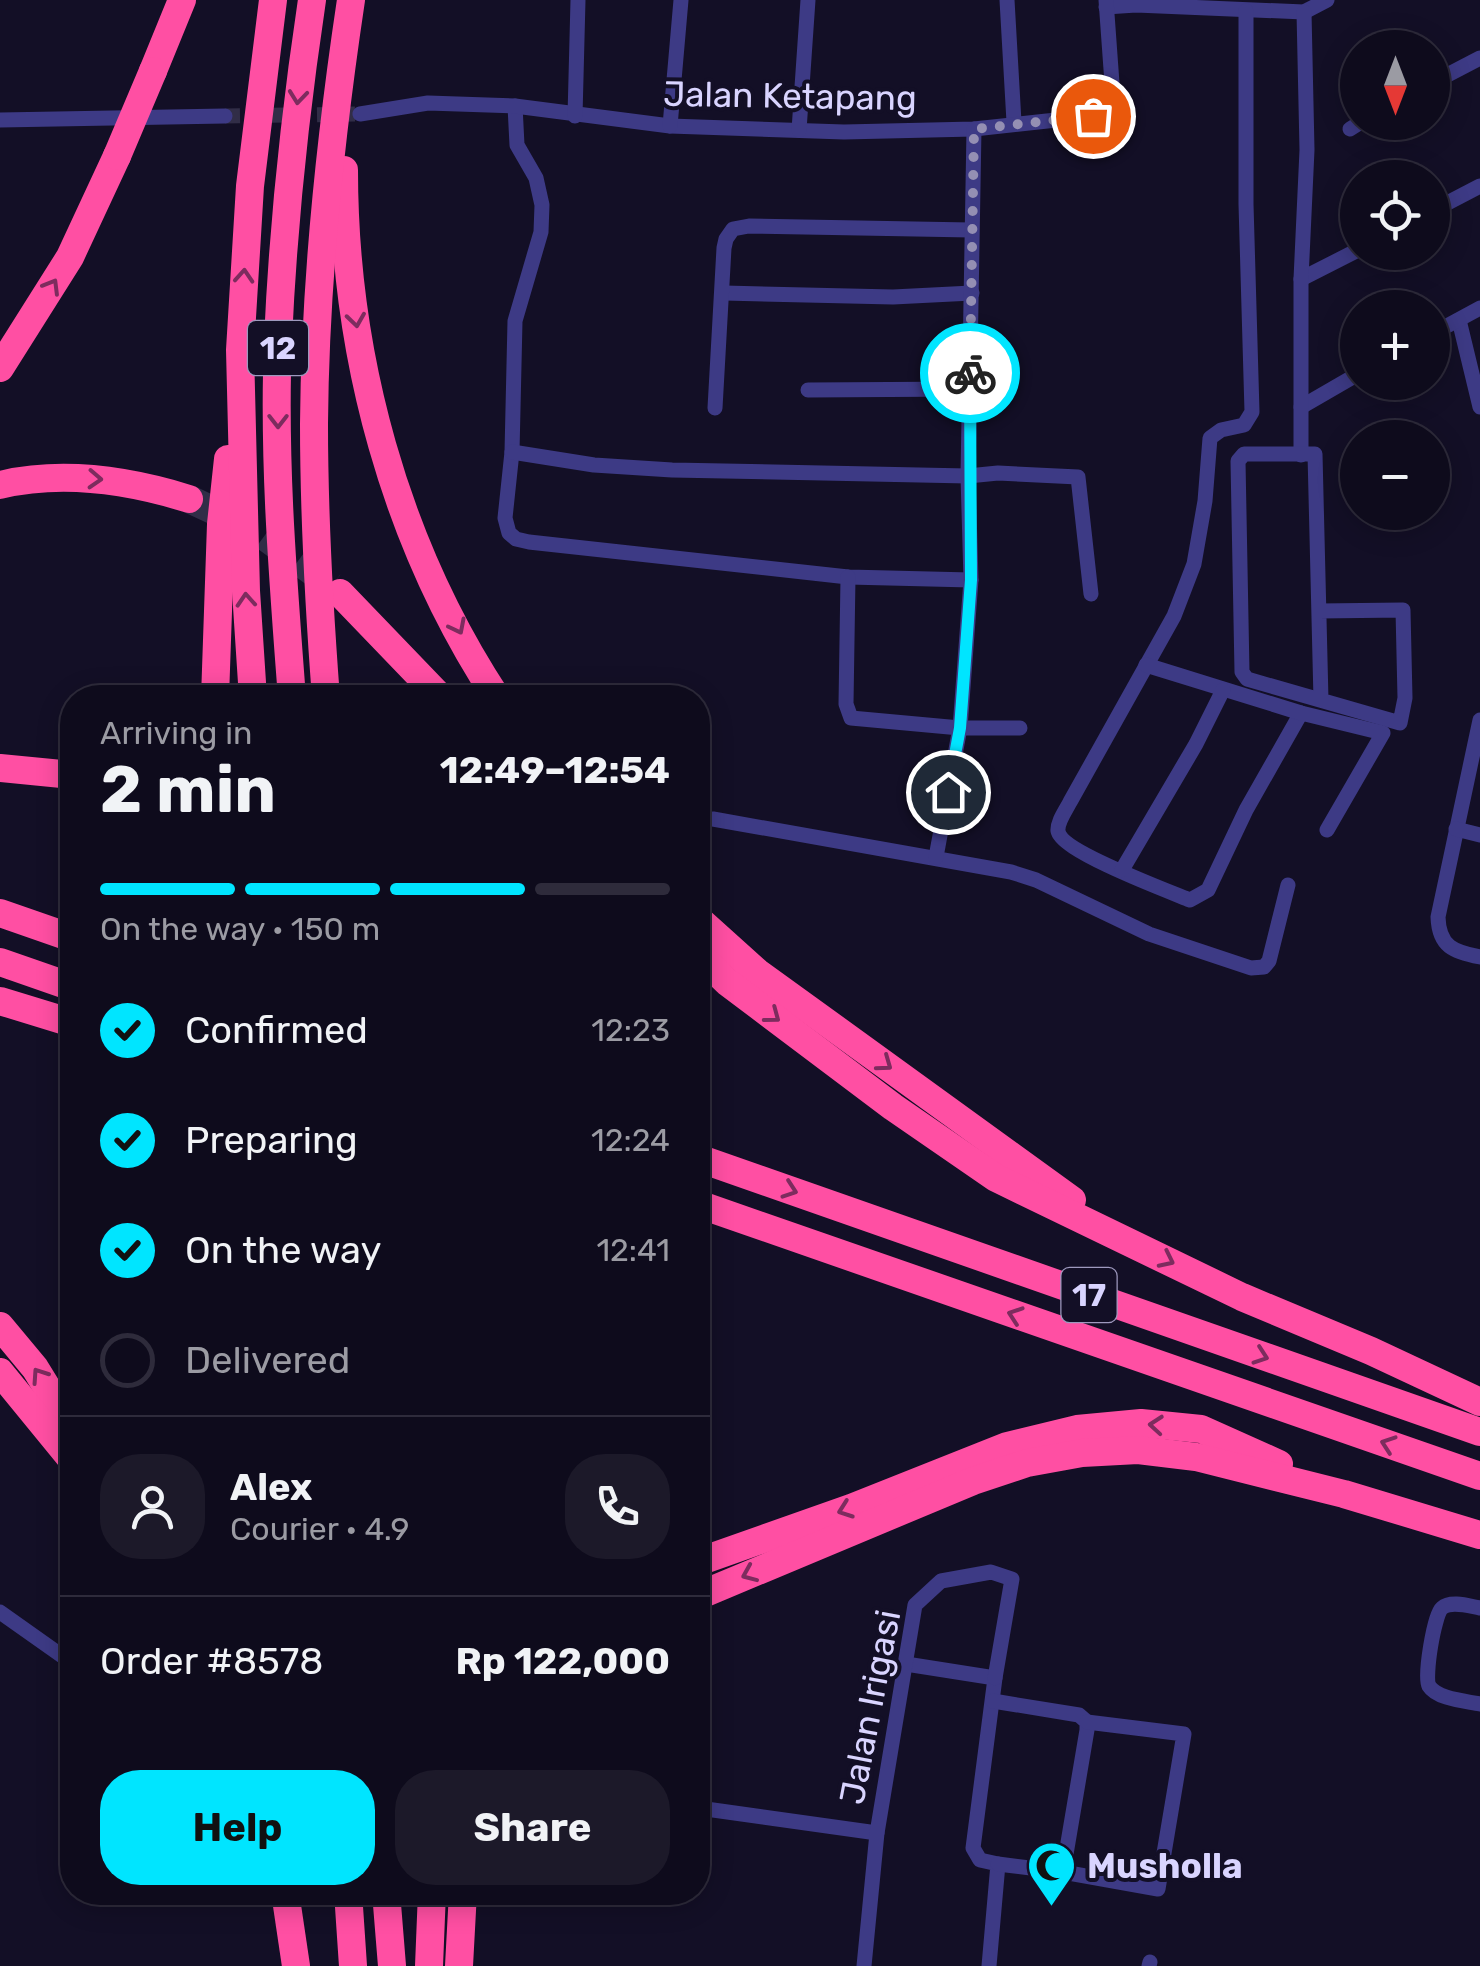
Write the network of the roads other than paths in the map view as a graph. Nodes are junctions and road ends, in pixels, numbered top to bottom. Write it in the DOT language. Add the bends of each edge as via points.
graph roads {
  1 [pos="182,0"];
  2 [pos="273,0"];
  3 [pos="312,0"];
  4 [pos="351,0"];
  5 [pos="578,0"];
  6 [pos="682,0"];
  7 [pos="808,0"];
  8 [pos="1008,0"];
  9 [pos="1327,0"];
  10 [pos="1106,3"];
  11 [pos="1229,5"];
  12 [pos="1246,11"];
  13 [pos="1304,12"];
  14 [pos="344,49"];
  15 [pos="1480,58"];
  16 [pos="1450,74"];
  17 [pos="515,106"];
  18 [pos="360,114"];
  19 [pos="224,116"];
  20 [pos="575,116"];
  21 [pos="0,120"];
  22 [pos="1014,122"];
  23 [pos="670,126"];
  24 [pos="974,129"];
  25 [pos="800,130"];
  26 [pos="1480,186"];
  27 [pos="1450,202"];
  28 [pos="971,230"];
  29 [pos="1340,259"];
  30 [pos="1301,279"];
  31 [pos="972,292"];
  32 [pos="724,293"];
  33 [pos="1480,308"];
  34 [pos="1458,320"];
  35 [pos="1450,324"];
  36 [pos="240,350"];
  37 [pos="0,368"];
  38 [pos="1340,385"];
  39 [pos="808,390"];
  40 [pos="970,390"];
  41 [pos="1302,407"];
  42 [pos="1480,407"];
  43 [pos="714,408"];
  44 [pos="512,452"];
  45 [pos="1300,454"];
  46 [pos="968,476"];
  47 [pos="0,485"];
  48 [pos="189,499"];
  49 [pos="848,577"];
  50 [pos="971,580"];
  51 [pos="340,593"];
  52 [pos="1091,594"];
  53 [pos="1319,611"];
  54 [pos="1146,665"];
  55 [pos="215,685"];
  56 [pos="253,685"];
  57 [pos="291,685"];
  58 [pos="325,685"];
  59 [pos="428,685"];
  60 [pos="490,685"];
  61 [pos="1223,690"];
  62 [pos="1321,700"];
  63 [pos="1301,713"];
  64 [pos="1480,720"];
  65 [pos="960,728"];
  66 [pos="1020,728"];
  67 [pos="0,768"];
  68 [pos="60,775"];
  69 [pos="713,819"];
  70 [pos="1456,829"];
  71 [pos="1327,830"];
  72 [pos="1480,835"];
  73 [pos="936,857"];
  74 [pos="1122,870"];
  75 [pos="1288,885"];
  76 [pos="0,913"];
  77 [pos="710,929"];
  78 [pos="60,934"];
  79 [pos="1480,957"];
  80 [pos="0,962"];
  81 [pos="710,966"];
  82 [pos="60,983"];
  83 [pos="0,1001"];
  84 [pos="60,1019"];
  85 [pos="710,1162"];
  86 [pos="710,1210"];
  87 [pos="1128,1241"];
  88 [pos="0,1326"];
  89 [pos="0,1372"];
  90 [pos="1480,1402"];
  91 [pos="60,1409"];
  92 [pos="1480,1432"];
  93 [pos="60,1445"];
  94 [pos="1480,1476"];
  95 [pos="1344,1494"];
  96 [pos="1480,1535"];
  97 [pos="710,1558"];
  98 [pos="710,1591"];
  99 [pos="1480,1608"];
  100 [pos="0,1612"];
  101 [pos="60,1654"];
  102 [pos="906,1664"];
  103 [pos="995,1678"];
  104 [pos="993,1700"];
  105 [pos="1480,1704"];
  106 [pos="1087,1722"];
  107 [pos="710,1811"];
  108 [pos="877,1833"];
  109 [pos="998,1864"];
  110 [pos="1062,1872"];
  111 [pos="287,1905"];
  112 [pos="349,1905"];
  113 [pos="387,1905"];
  114 [pos="431,1905"];
  115 [pos="462,1905"];
  116 [pos="296,1966"];
  117 [pos="353,1966"];
  118 [pos="392,1966"];
  119 [pos="429,1966"];
  120 [pos="459,1966"];
  121 [pos="864,1966"];
  122 [pos="989,1966"];
  37 -- 1 [label="highway, one-way, bridge" via="70,256"];
  36 -- 2 [label="highway, 12, one-way" via="250,186"];
  3 -- 57 [label="highway, 12, one-way" via="288,189 278,344 279,520"];
  4 -- 14 [label="highway"];
  5 -- 20 [label="street"];
  6 -- 23 [label="street"];
  7 -- 25 [label="street"];
  8 -- 22 [label="street"];
  9 -- 13 [label="street"];
  10 -- 11 [label="street"];
  10 -- 22 [label="street, Jalan Ketapang" via="1113,89 1107,110"];
  11 -- 12 [label="street"];
  12 -- 13 [label="street"];
  12 -- 54 [label="street" via="1252,412 1244,425 1210,438 1194,564"];
  13 -- 30 [label="street"];
  14 -- 58 [label="highway" via="324,213 314,422"];
  14 -- 60 [label="highway, one-way" via="344,235 360,354 386,463 426,564"];
  15 -- 16 [label="street"];
  17 -- 18 [label="street, Jalan Ketapang" via="428,103"];
  17 -- 20 [label="street, Jalan Ketapang"];
  17 -- 44 [label="street" via="518,145 539,187 542,217 514,321"];
  19 -- 21 [label="street"];
  20 -- 23 [label="street, Jalan Ketapang"];
  22 -- 24 [label="street, Jalan Ketapang"];
  23 -- 25 [label="street, Jalan Ketapang"];
  24 -- 25 [label="street, Jalan Ketapang"];
  24 -- 28 [label="street"];
  26 -- 27 [label="street"];
  28 -- 31 [label="street"];
  28 -- 32 [label="street" via="734,229 724,248"];
  29 -- 30 [label="street"];
  30 -- 41 [label="street"];
  31 -- 32 [label="street"];
  31 -- 40 [label="street"];
  32 -- 43 [label="street"];
  33 -- 34 [label="street"];
  34 -- 35 [label="street"];
  34 -- 42 [label="street"];
  36 -- 55 [label="highway" via="221,524"];
  56 -- 36 [label="highway, 12, one-way"];
  38 -- 41 [label="street"];
  39 -- 40 [label="street"];
  40 -- 46 [label="street"];
  41 -- 45 [label="street"];
  44 -- 46 [label="street" via="672,470"];
  44 -- 49 [label="street" via="505,518 516,539"];
  45 -- 53 [label="street" via="1315,454"];
  45 -- 62 [label="street" via="1244,454 1238,461 1242,672 1248,680"];
  46 -- 50 [label="street"];
  46 -- 52 [label="street" via="1078,477"];
  47 -- 48 [label="highway, one-way" via="104,479"];
  49 -- 50 [label="street"];
  49 -- 65 [label="street" via="851,718"];
  50 -- 65 [label="street"];
  51 -- 59 [label="highway"];
  53 -- 62 [label="street"];
  53 -- 62 [label="street" via="1403,610 1405,698 1400,722"];
  54 -- 61 [label="street"];
  54 -- 74 [label="street" via="1058,827 1068,845"];
  61 -- 63 [label="street"];
  61 -- 74 [label="street"];
  63 -- 71 [label="street" via="1382,733"];
  63 -- 74 [label="street" via="1208,890 1190,900"];
  64 -- 70 [label="street"];
  65 -- 66 [label="street"];
  65 -- 73 [label="street"];
  67 -- 68 [label="highway"];
  69 -- 73 [label="street"];
  70 -- 72 [label="street"];
  70 -- 79 [label="street" via="1438,930 1449,949"];
  73 -- 75 [label="street" via="1036,880 1149,934 1251,968 1269,961"];
  76 -- 78 [label="highway"];
  77 -- 87 [label="highway, one-way" via="757,972"];
  80 -- 82 [label="highway"];
  81 -- 87 [label="highway, one-way" via="996,1178"];
  83 -- 84 [label="highway"];
  85 -- 92 [label="highway, 17, one-way"];
  94 -- 86 [label="highway, 17, one-way"];
  87 -- 90 [label="highway, one-way"];
  91 -- 88 [label="highway, one-way"];
  89 -- 93 [label="highway"];
  95 -- 96 [label="highway"];
  95 -- 97 [label="highway, one-way" via="1201,1429 1141,1423 1078,1428 1007,1446"];
  95 -- 98 [label="highway, one-way" via="1196,1457 1082,1452 973,1481"];
  99 -- 105 [label="street" via="1442,1608 1427,1676 1436,1692"];
  100 -- 101 [label="street"];
  102 -- 103 [label="street"];
  102 -- 103 [label="street, Jalan Irigasi" via="915,1605 941,1581 991,1572 1012,1580"];
  102 -- 108 [label="street, Jalan Irigasi"];
  103 -- 104 [label="street"];
  104 -- 106 [label="street"];
  104 -- 109 [label="street" via="974,1848 980,1860"];
  106 -- 110 [label="street"];
  106 -- 110 [label="street" via="1184,1734 1158,1889"];
  107 -- 108 [label="street"];
  108 -- 121 [label="street, Jalan Irigasi"];
  109 -- 110 [label="street"];
  109 -- 122 [label="street"];
  111 -- 116 [label="highway"];
  112 -- 117 [label="highway"];
  113 -- 118 [label="highway"];
  114 -- 119 [label="highway"];
  115 -- 120 [label="highway"];
}
